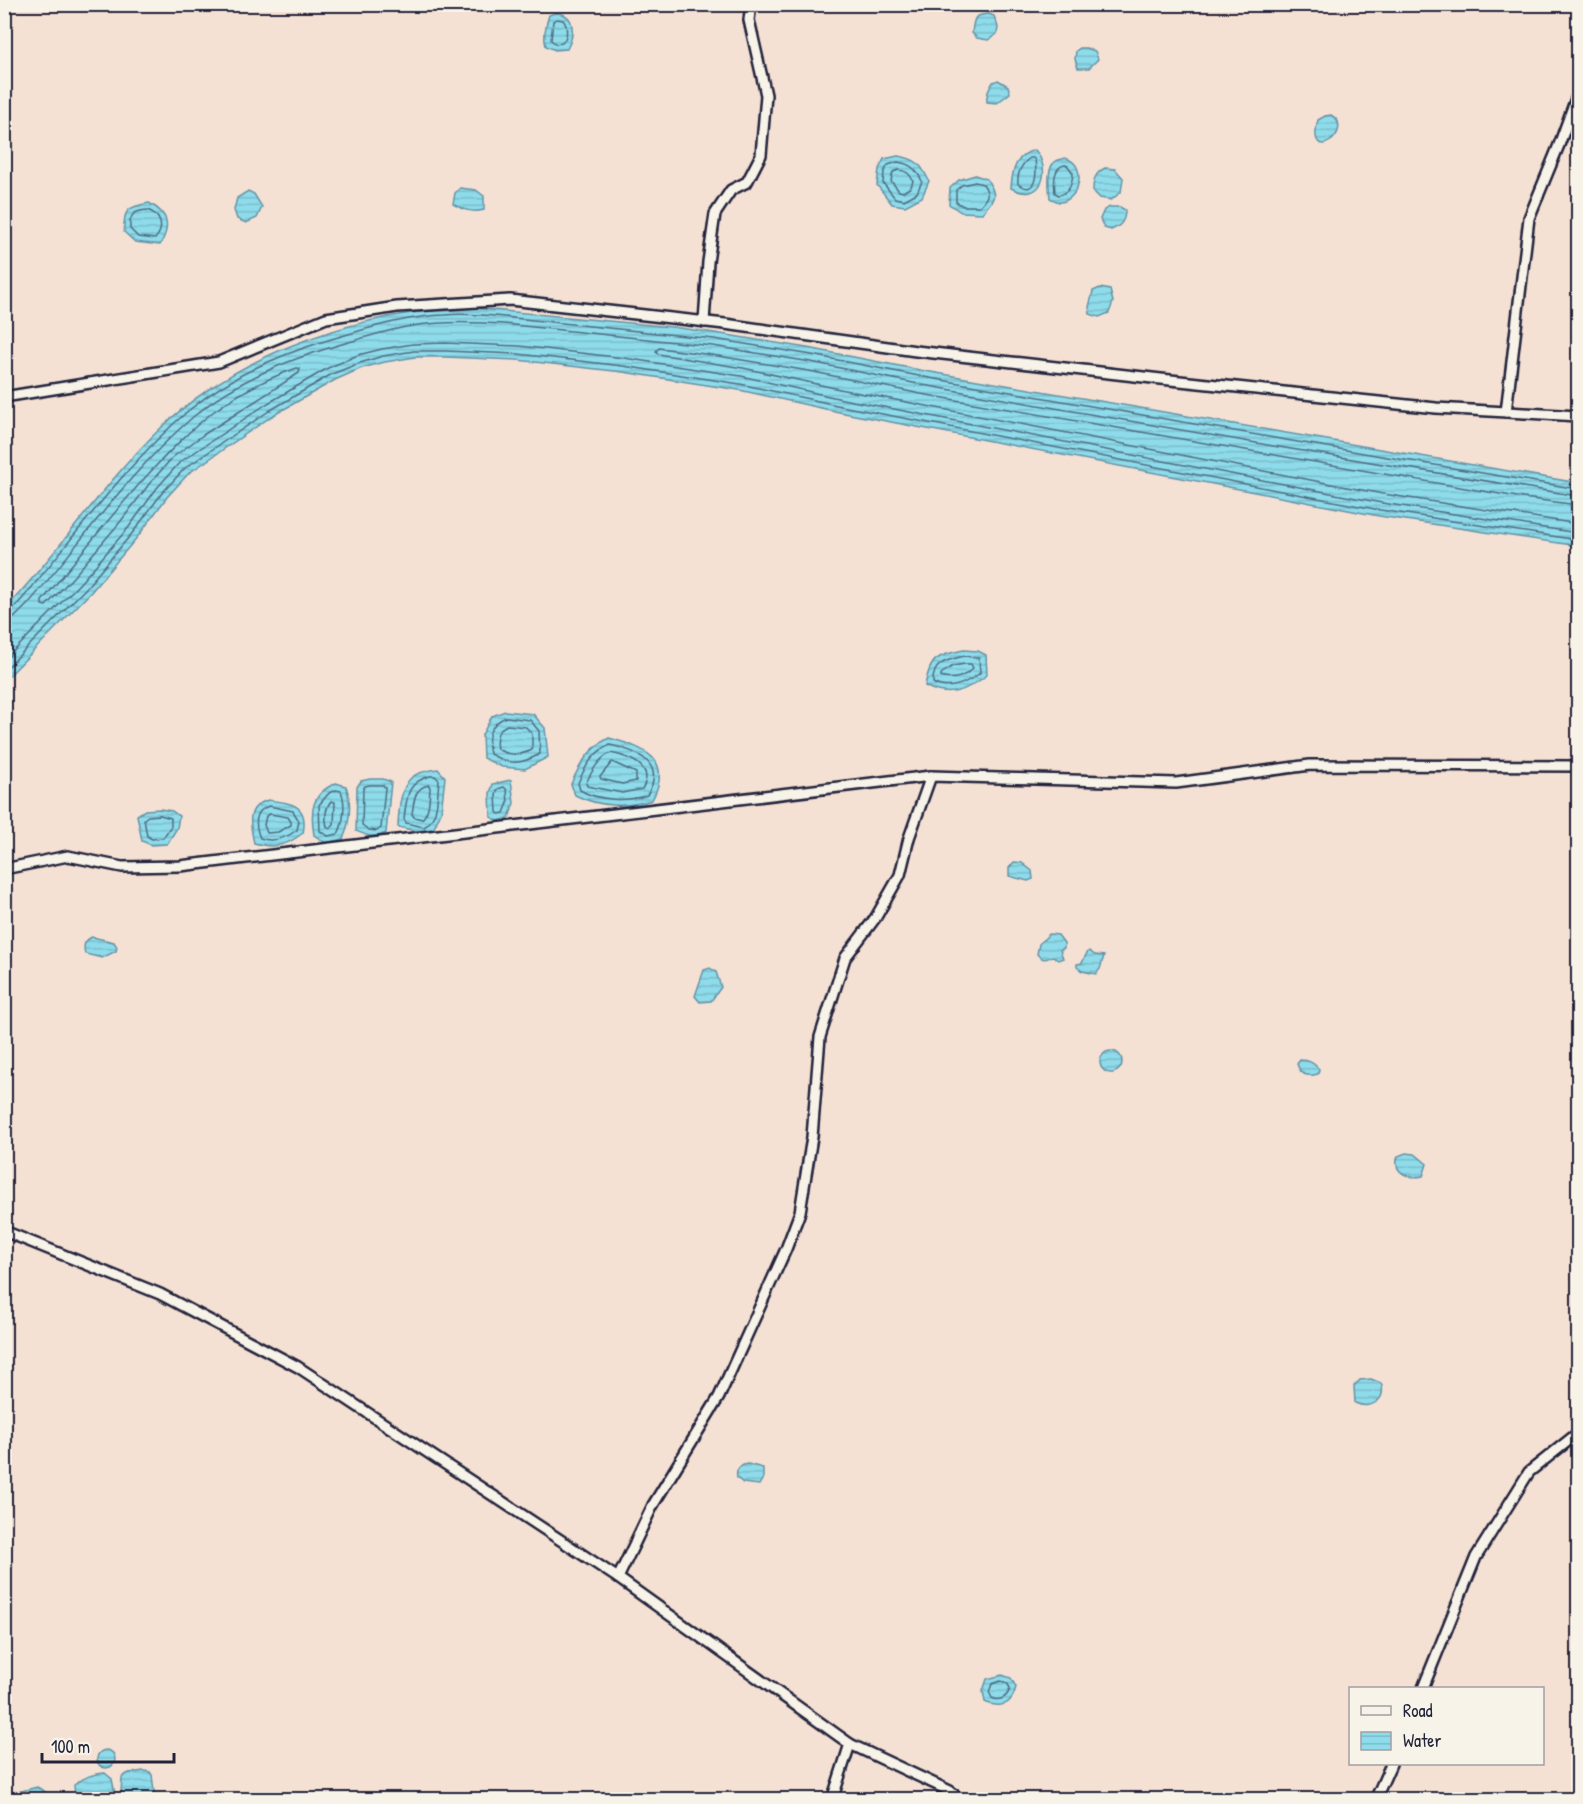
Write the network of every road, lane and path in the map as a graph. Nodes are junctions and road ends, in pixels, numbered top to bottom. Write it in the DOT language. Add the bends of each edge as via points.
graph roads {
  1 [pos="751,4"];
  2 [pos="1578,93"];
  3 [pos="705,322"];
  4 [pos="4,398"];
  5 [pos="1506,412"];
  6 [pos="1578,416"];
  7 [pos="1578,766"];
  8 [pos="930,776"];
  9 [pos="4,869"];
  10 [pos="4,1231"];
  11 [pos="1578,1433"];
  12 [pos="618,1578"];
  13 [pos="1425,1687"];
  14 [pos="850,1744"];
  15 [pos="1391,1765"];
  16 [pos="832,1800"];
  17 [pos="960,1800"];
  18 [pos="1375,1800"];
  1 -- 3 [label="street" via="749,20 766,95 761,155 747,182 731,190 715,214"];
  2 -- 5 [label="street" via="1529,218"];
  3 -- 4 [label="street" via="510,300 397,307 326,318 219,362"];
  3 -- 5 [label="street" via="927,353 1436,408"];
  5 -- 6 [label="street"];
  7 -- 8 [label="street" via="1310,765 1176,783"];
  8 -- 9 [label="street" via="180,866 122,867 68,856"];
  8 -- 12 [label="street" via="900,875 876,917 845,958 820,1038 812,1137 800,1212 786,1249 718,1397 653,1505"];
  10 -- 12 [label="street" via="160,1294 298,1367"];
  11 -- 13 [label="street" via="1529,1472 1476,1557"];
  12 -- 14 [label="street"];
  14 -- 16 [label="street"];
  14 -- 17 [label="street" via="950,1791"];
  15 -- 18 [label="street"];
}
